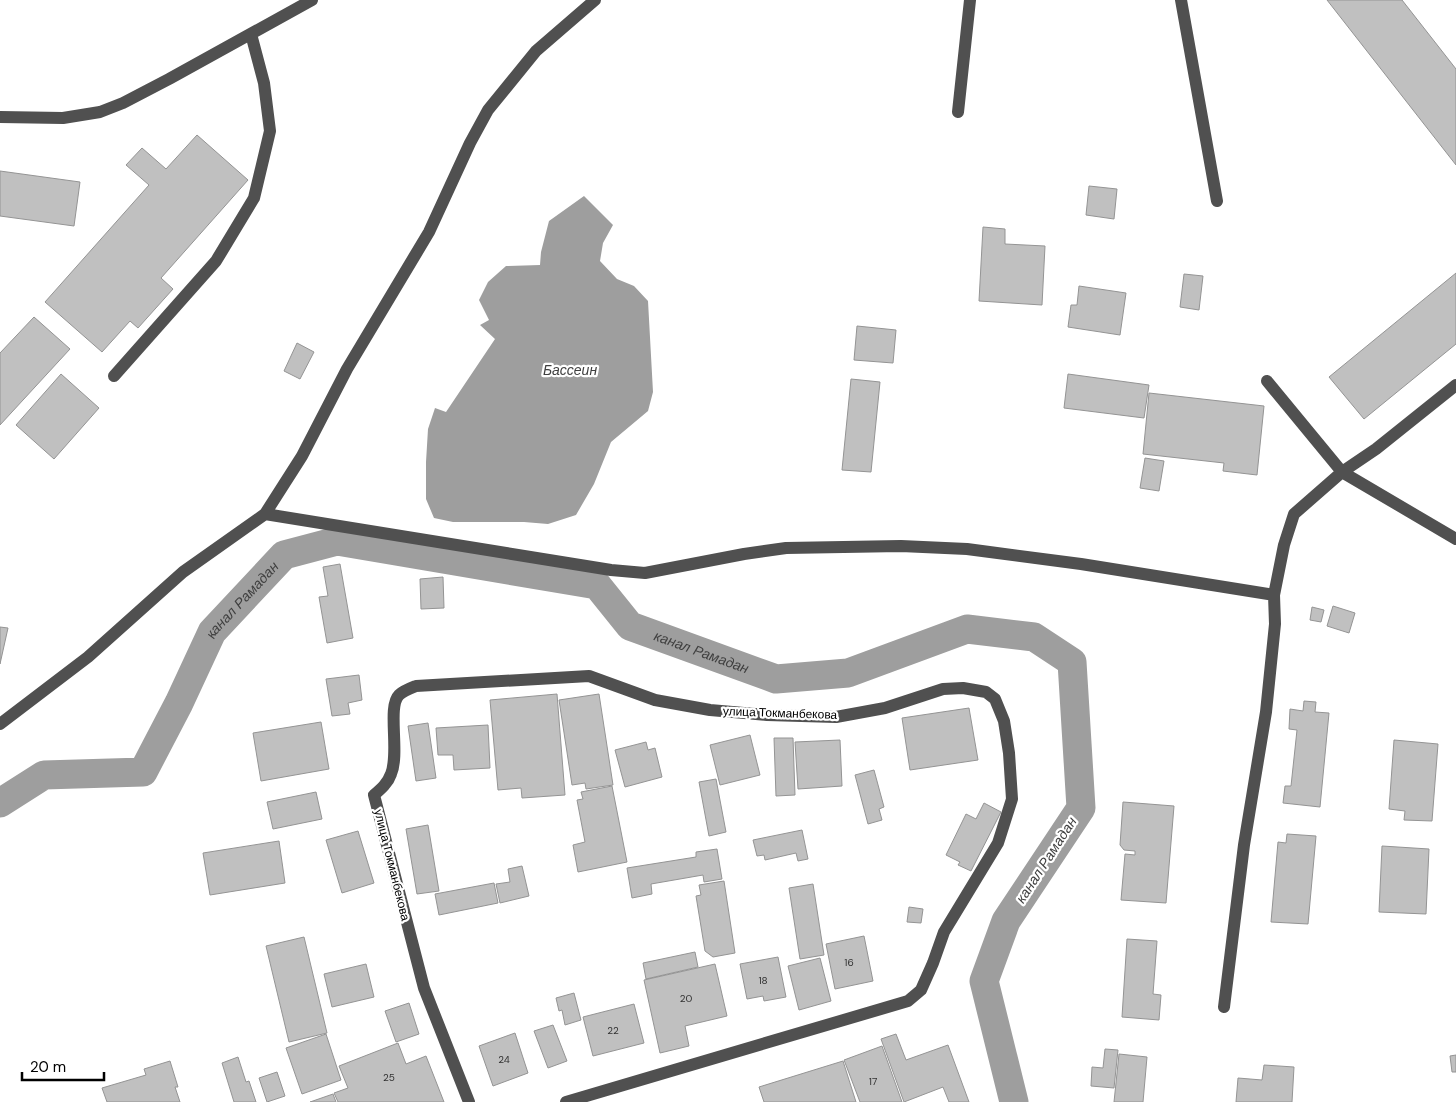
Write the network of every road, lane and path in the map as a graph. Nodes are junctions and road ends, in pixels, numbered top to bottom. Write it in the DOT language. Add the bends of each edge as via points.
graph roads {
  1 [pos="312,0"];
  2 [pos="595,0"];
  3 [pos="970,0"];
  4 [pos="1181,0"];
  5 [pos="251,34"];
  6 [pos="958,112"];
  7 [pos="0,117"];
  8 [pos="1217,201"];
  9 [pos="114,376"];
  10 [pos="1267,381"];
  11 [pos="1456,385"];
  12 [pos="1342,472"];
  13 [pos="265,514"];
  14 [pos="1456,539"];
  15 [pos="1274,595"];
  16 [pos="0,724"];
  17 [pos="1224,1007"];
  18 [pos="469,1102"];
  19 [pos="566,1102"];
  1 -- 5 [label="street"];
  2 -- 13 [label="street" via="536,52 488,110 429,232 347,369 302,456"];
  3 -- 6 [label="street"];
  4 -- 8 [label="street"];
  5 -- 7 [label="street" via="100,112 63,118"];
  5 -- 9 [label="street" via="264,83 270,131 254,198 216,261"];
  10 -- 12 [label="street"];
  11 -- 12 [label="street"];
  12 -- 14 [label="street"];
  12 -- 15 [label="street" via="1294,514"];
  13 -- 15 [label="street" via="645,573 786,548 901,546 967,549"];
  13 -- 16 [label="street" via="183,572 88,657"];
  15 -- 17 [label="street" via="1266,712 1244,845"];
  18 -- 19 [label="street, улица Токманбекова" via="424,988 374,795 392,772 396,751 394,704 399,694 416,686 589,676 654,700 710,710 767,715 836,717 885,708 950,688 986,692 995,699 1004,721 1012,799 998,843 944,932 921,990 908,1001"];
}
